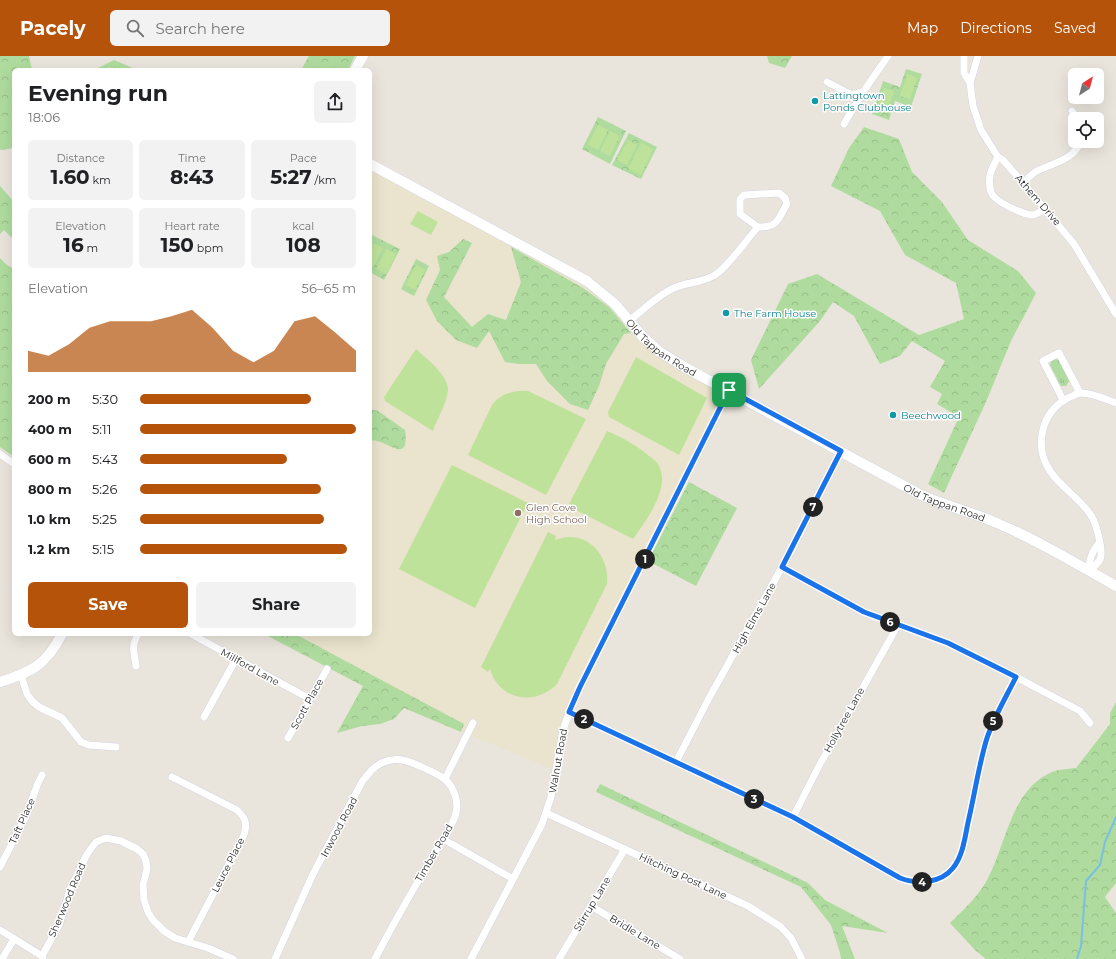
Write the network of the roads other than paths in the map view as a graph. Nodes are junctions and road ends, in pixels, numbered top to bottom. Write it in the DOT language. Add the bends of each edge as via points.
graph roads {
  1 [pos="363,56"];
  2 [pos="888,56"];
  3 [pos="964,56"];
  4 [pos="978,56"];
  5 [pos="356,68"];
  6 [pos="827,82"];
  7 [pos="970,83"];
  8 [pos="863,92"];
  9 [pos="844,124"];
  10 [pos="1078,148"];
  11 [pos="998,157"];
  12 [pos="372,165"];
  13 [pos="1023,183"];
  14 [pos="1045,208"];
  15 [pos="758,227"];
  16 [pos="1116,314"];
  17 [pos="629,321"];
  18 [pos="729,390"];
  19 [pos="1080,393"];
  20 [pos="1063,400"];
  21 [pos="1116,403"];
  22 [pos="841,451"];
  23 [pos="0,454"];
  24 [pos="12,463"];
  25 [pos="782,567"];
  26 [pos="1089,571"];
  27 [pos="1116,586"];
  28 [pos="898,625"];
  29 [pos="61,636"];
  30 [pos="137,636"];
  31 [pos="195,636"];
  32 [pos="236,659"];
  33 [pos="136,666"];
  34 [pos="327,669"];
  35 [pos="20,675"];
  36 [pos="1016,677"];
  37 [pos="0,682"];
  38 [pos="310,699"];
  39 [pos="569,712"];
  40 [pos="204,717"];
  41 [pos="473,723"];
  42 [pos="1090,723"];
  43 [pos="288,738"];
  44 [pos="116,746"];
  45 [pos="676,762"];
  46 [pos="42,775"];
  47 [pos="172,777"];
  48 [pos="445,779"];
  49 [pos="546,812"];
  50 [pos="793,817"];
  51 [pos="443,839"];
  52 [pos="0,848"];
  53 [pos="625,849"];
  54 [pos="8,852"];
  55 [pos="0,867"];
  56 [pos="513,879"];
  57 [pos="591,906"];
  58 [pos="0,930"];
  59 [pos="14,939"];
  60 [pos="188,942"];
  61 [pos="43,958"];
  62 [pos="2,959"];
  63 [pos="233,959"];
  64 [pos="275,959"];
  65 [pos="375,959"];
  66 [pos="471,959"];
  67 [pos="559,959"];
  68 [pos="680,959"];
  69 [pos="802,959"];
  1 -- 5 [label="street"];
  2 -- 8 [label="street"];
  3 -- 7 [label="street, Athem Drive" via="964,73"];
  4 -- 7 [label="street, Athem Drive"];
  6 -- 8 [label="street" via="852,95"];
  7 -- 11 [label="street, Athem Drive" via="977,120"];
  8 -- 9 [label="street"];
  10 -- 13 [label="street" via="1068,157 1036,172"];
  11 -- 13 [label="street, Athem Drive"];
  11 -- 14 [label="street" via="990,172 991,193 994,198 1032,215"];
  12 -- 17 [label="street, Old Tappan Road" via="587,281 609,298"];
  13 -- 14 [label="street, Athem Drive"];
  14 -- 16 [label="street, Athem Drive" via="1074,244"];
  15 -- 15 [label="street" via="770,227 775,224 787,204 779,193 744,195 740,199 740,214"];
  15 -- 17 [label="street" via="716,274 666,292"];
  17 -- 18 [label="street, Old Tappan Road" via="660,352"];
  18 -- 22 [label="street, Old Tappan Road"];
  18 -- 39 [label="street, Walnut Road"];
  19 -- 20 [label="street"];
  19 -- 20 [label="street" via="1059,353 1043,361"];
  19 -- 21 [label="street"];
  20 -- 26 [label="street" via="1050,413 1045,423 1041,436 1042,451 1046,465 1091,516 1097,530 1099,543 1089,560"];
  22 -- 25 [label="street, High Elms Lane"];
  22 -- 26 [label="street, Old Tappan Road" via="919,494 1000,524"];
  23 -- 24 [label="street"];
  25 -- 28 [label="street" via="864,612"];
  25 -- 45 [label="street, High Elms Lane"];
  26 -- 27 [label="street, Old Tappan Road"];
  28 -- 36 [label="street" via="948,643"];
  28 -- 50 [label="street, Hollytree Lane"];
  29 -- 35 [label="street" via="42,663"];
  30 -- 33 [label="street" via="133,643"];
  31 -- 32 [label="street, Millford Lane"];
  32 -- 38 [label="street, Millford Lane"];
  32 -- 40 [label="street"];
  34 -- 38 [label="street, Scott Place"];
  35 -- 37 [label="street"];
  35 -- 44 [label="street" via="32,701 62,718 81,742 89,745"];
  36 -- 42 [label="street" via="1080,711"];
  36 -- 50 [label="street" via="988,737 962,853 953,868 945,875 928,882 900,878"];
  38 -- 43 [label="street, Scott Place"];
  39 -- 45 [label="street"];
  39 -- 49 [label="street, Walnut Road"];
  41 -- 48 [label="street"];
  45 -- 50 [label="street"];
  46 -- 54 [label="street, Taft Place"];
  47 -- 60 [label="street, Leuce Place" via="237,810 246,825 243,837"];
  48 -- 51 [label="street, Timber Road" via="454,791 457,807 454,820"];
  48 -- 64 [label="street, Inwood Road" via="402,760 388,760 369,772 313,874"];
  49 -- 53 [label="street, Hitching Post Lane"];
  49 -- 56 [label="street, Walnut Road"];
  51 -- 56 [label="street"];
  51 -- 65 [label="street, Timber Road"];
  52 -- 54 [label="street"];
  53 -- 57 [label="street, Stirrup Lane"];
  53 -- 69 [label="street, Hitching Post Lane" via="748,906 770,919 792,938"];
  54 -- 55 [label="street, Taft Place"];
  56 -- 66 [label="street, Walnut Road"];
  57 -- 67 [label="street, Stirrup Lane"];
  57 -- 68 [label="street, Bridle Lane"];
  58 -- 59 [label="street"];
  59 -- 61 [label="street"];
  59 -- 62 [label="street"];
  60 -- 61 [label="street, Sherwood Road" via="174,938 164,931 148,912 143,894 147,869 143,854 121,841 106,838 96,842 87,854"];
  60 -- 63 [label="street, Sherwood Road"];
}
